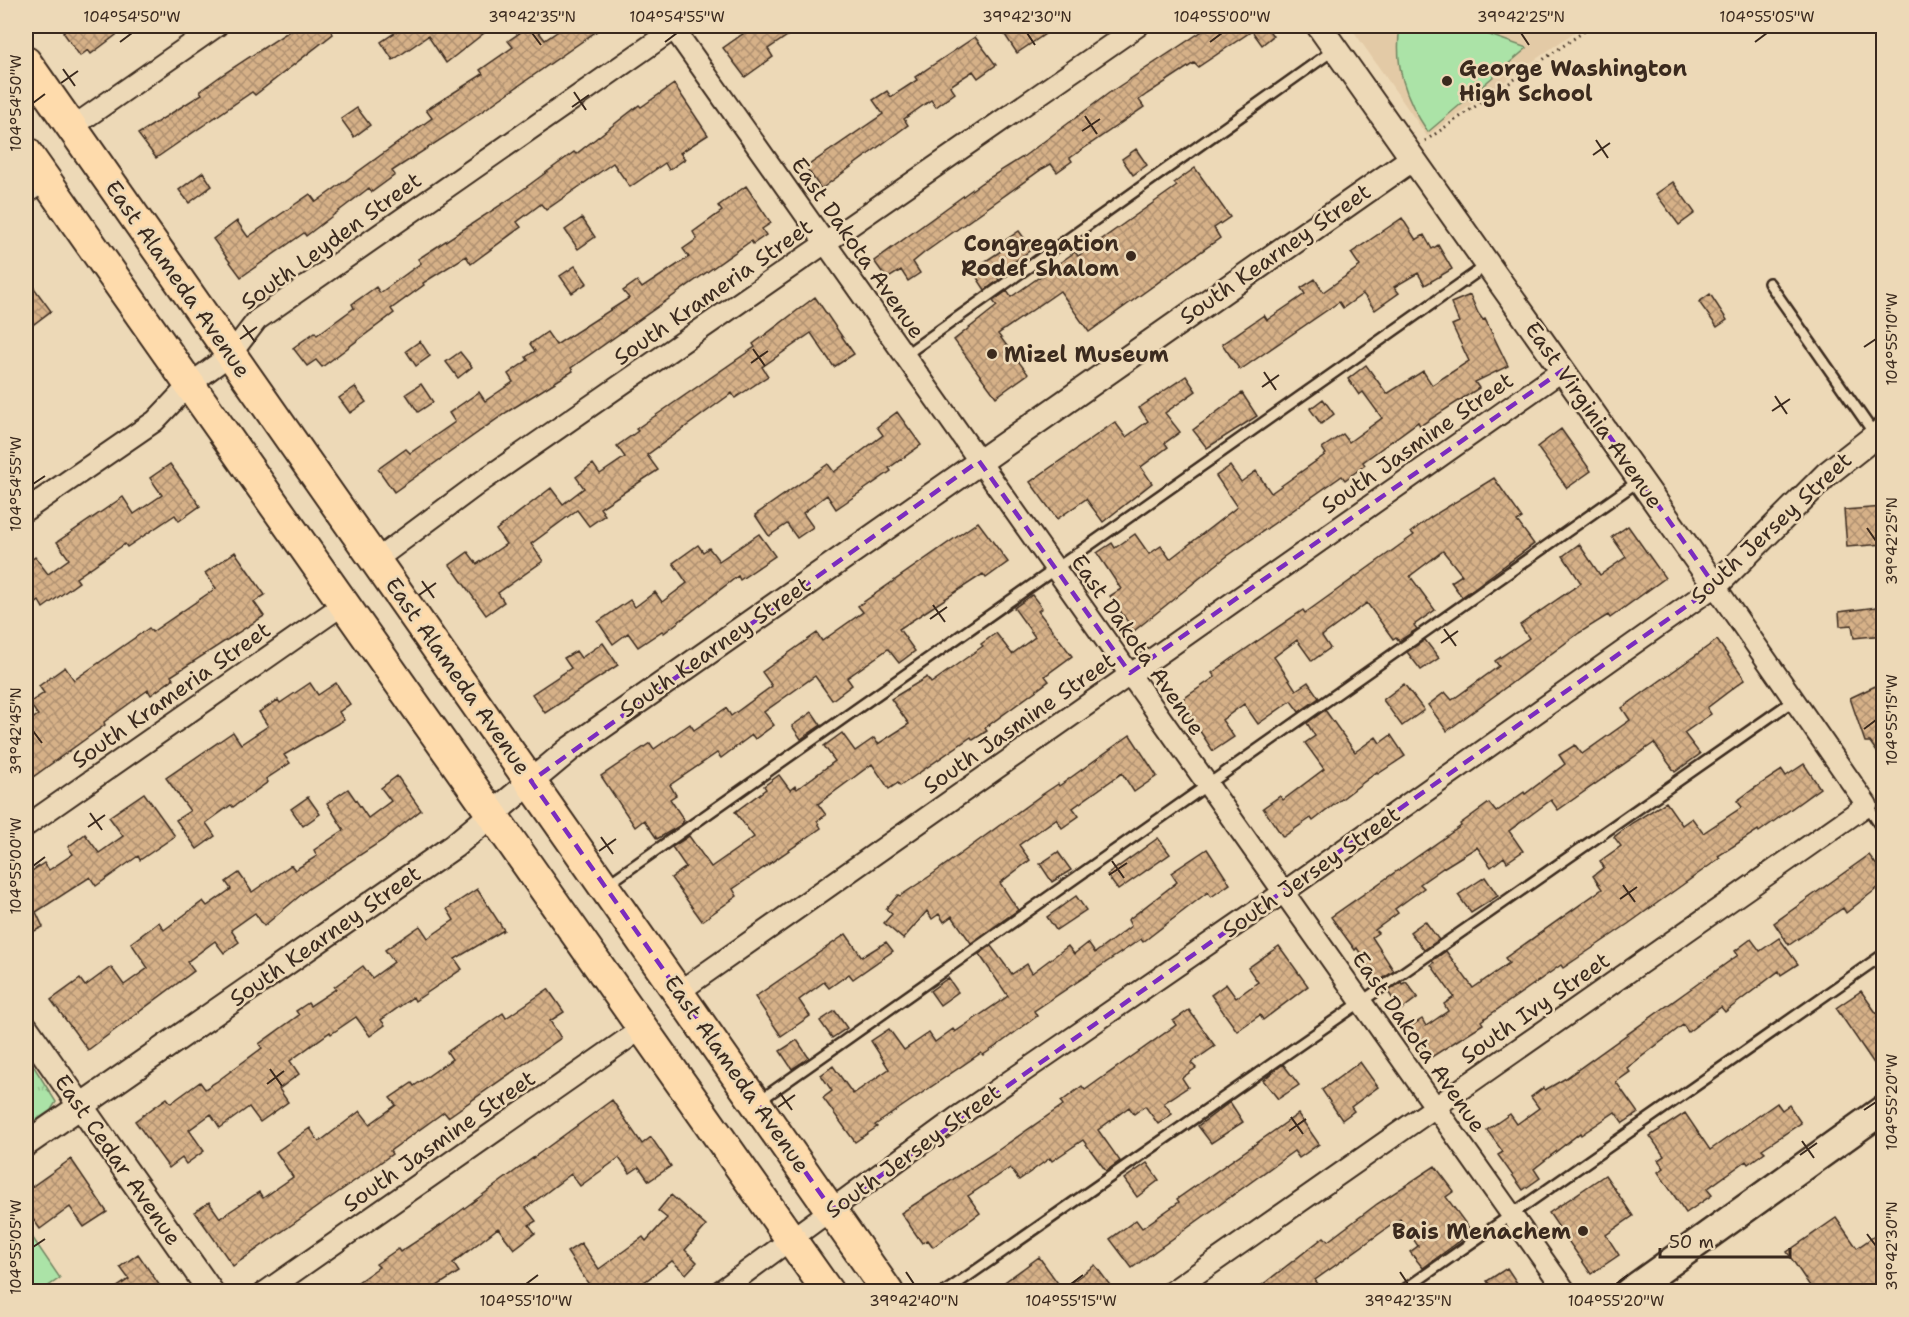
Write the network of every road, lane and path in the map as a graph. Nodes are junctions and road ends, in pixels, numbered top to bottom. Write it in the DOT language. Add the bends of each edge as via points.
graph roads {
  1 [pos="217,26"];
  2 [pos="674,26"];
  3 [pos="1138,26"];
  4 [pos="1319,26"];
  5 [pos="1592,26"];
  6 [pos="1335,50"];
  7 [pos="26,62"];
  8 [pos="71,128"];
  9 [pos="26,152"];
  10 [pos="1412,159"];
  11 [pos="36,187"];
  12 [pos="826,243"];
  13 [pos="1487,264"];
  14 [pos="1769,283"];
  15 [pos="231,354"];
  16 [pos="905,355"];
  17 [pos="1563,370"];
  18 [pos="189,385"];
  19 [pos="1879,432"];
  20 [pos="979,461"];
  21 [pos="1640,480"];
  22 [pos="26,510"];
  23 [pos="376,560"];
  24 [pos="1056,569"];
  25 [pos="1715,586"];
  26 [pos="344,604"];
  27 [pos="1130,673"];
  28 [pos="1794,700"];
  29 [pos="531,781"];
  30 [pos="1208,784"];
  31 [pos="1867,805"];
  32 [pos="490,814"];
  33 [pos="26,826"];
  34 [pos="1884,832"];
  35 [pos="606,885"];
  36 [pos="1284,892"];
  37 [pos="1884,954"];
  38 [pos="680,991"];
  39 [pos="1360,1001"];
  40 [pos="26,1028"];
  41 [pos="641,1029"];
  42 [pos="757,1102"];
  43 [pos="80,1106"];
  44 [pos="1435,1107"];
  45 [pos="1884,1109"];
  46 [pos="26,1144"];
  47 [pos="831,1210"];
  48 [pos="1511,1215"];
  49 [pos="791,1241"];
  50 [pos="211,1292"];
  51 [pos="265,1292"];
  52 [pos="719,1292"];
  53 [pos="828,1292"];
  54 [pos="888,1292"];
  55 [pos="945,1292"];
  56 [pos="1170,1292"];
  57 [pos="1401,1292"];
  58 [pos="1566,1292"];
  59 [pos="1629,1292"];
  1 -- 8 [label="street"];
  2 -- 12 [label="street, East Dakota Avenue"];
  2 -- 15 [label="street, South Leyden Street" via="257,320"];
  3 -- 12 [label="street, South Krameria Street"];
  4 -- 6 [label="street, East Virginia Avenue"];
  5 -- 10 [label="path" via="1420,144"];
  6 -- 10 [label="street, East Virginia Avenue"];
  6 -- 16 [label="lane"];
  7 -- 8 [label="main road, East Alameda Avenue"];
  8 -- 15 [label="main road, East Alameda Avenue"];
  9 -- 11 [label="main road"];
  10 -- 13 [label="street, East Virginia Avenue"];
  10 -- 20 [label="street, South Kearney Street"];
  11 -- 18 [label="main road"];
  12 -- 16 [label="street, East Dakota Avenue"];
  12 -- 23 [label="street, South Krameria Street" via="478,484"];
  13 -- 17 [label="street, East Virginia Avenue"];
  13 -- 24 [label="lane"];
  14 -- 19 [label="lane"];
  15 -- 18 [label="street, South Leyden Street"];
  15 -- 23 [label="main road, East Alameda Avenue"];
  16 -- 20 [label="street, East Dakota Avenue"];
  17 -- 21 [label="street, East Virginia Avenue"];
  17 -- 27 [label="street, South Jasmine Street"];
  18 -- 22 [label="street, South Leyden Street" via="155,421"];
  18 -- 26 [label="main road"];
  19 -- 25 [label="street, South Jersey Street" via="1827,474"];
  20 -- 24 [label="street, East Dakota Avenue"];
  20 -- 29 [label="street, South Kearney Street" via="570,749"];
  21 -- 25 [label="street, East Virginia Avenue"];
  21 -- 30 [label="lane"];
  23 -- 29 [label="main road, East Alameda Avenue"];
  24 -- 27 [label="street, East Dakota Avenue"];
  24 -- 35 [label="lane"];
  25 -- 28 [label="street, East Virginia Avenue"];
  25 -- 36 [label="street, South Jersey Street"];
  26 -- 32 [label="main road"];
  26 -- 33 [label="street, South Krameria Street"];
  27 -- 30 [label="street, East Dakota Avenue"];
  27 -- 38 [label="street, South Jasmine Street"];
  28 -- 31 [label="street, East Virginia Avenue"];
  28 -- 39 [label="lane"];
  29 -- 32 [label="street, South Kearney Street"];
  29 -- 35 [label="main road, East Alameda Avenue"];
  30 -- 36 [label="street, East Dakota Avenue"];
  30 -- 42 [label="lane"];
  31 -- 34 [label="lane"];
  31 -- 44 [label="street, South Ivy Street"];
  32 -- 41 [label="main road"];
  32 -- 43 [label="street, South Kearney Street" via="449,850"];
  35 -- 38 [label="main road, East Alameda Avenue"];
  36 -- 39 [label="street, East Dakota Avenue"];
  36 -- 47 [label="street, South Jersey Street"];
  37 -- 48 [label="lane"];
  38 -- 42 [label="main road, East Alameda Avenue"];
  39 -- 44 [label="street, East Dakota Avenue"];
  39 -- 55 [label="lane"];
  40 -- 43 [label="street, East Cedar Avenue"];
  41 -- 49 [label="main road"];
  41 -- 51 [label="street, South Jasmine Street"];
  42 -- 47 [label="main road, East Alameda Avenue"];
  43 -- 46 [label="street, South Kearney Street"];
  43 -- 50 [label="street, East Cedar Avenue"];
  44 -- 48 [label="street, East Dakota Avenue"];
  44 -- 56 [label="street, South Ivy Street"];
  45 -- 59 [label="main road"];
  47 -- 49 [label="street, South Jersey Street"];
  47 -- 54 [label="main road, East Alameda Avenue"];
  48 -- 57 [label="lane"];
  48 -- 58 [label="street, East Dakota Avenue"];
  49 -- 52 [label="street, South Jersey Street"];
  49 -- 53 [label="main road"];
}
